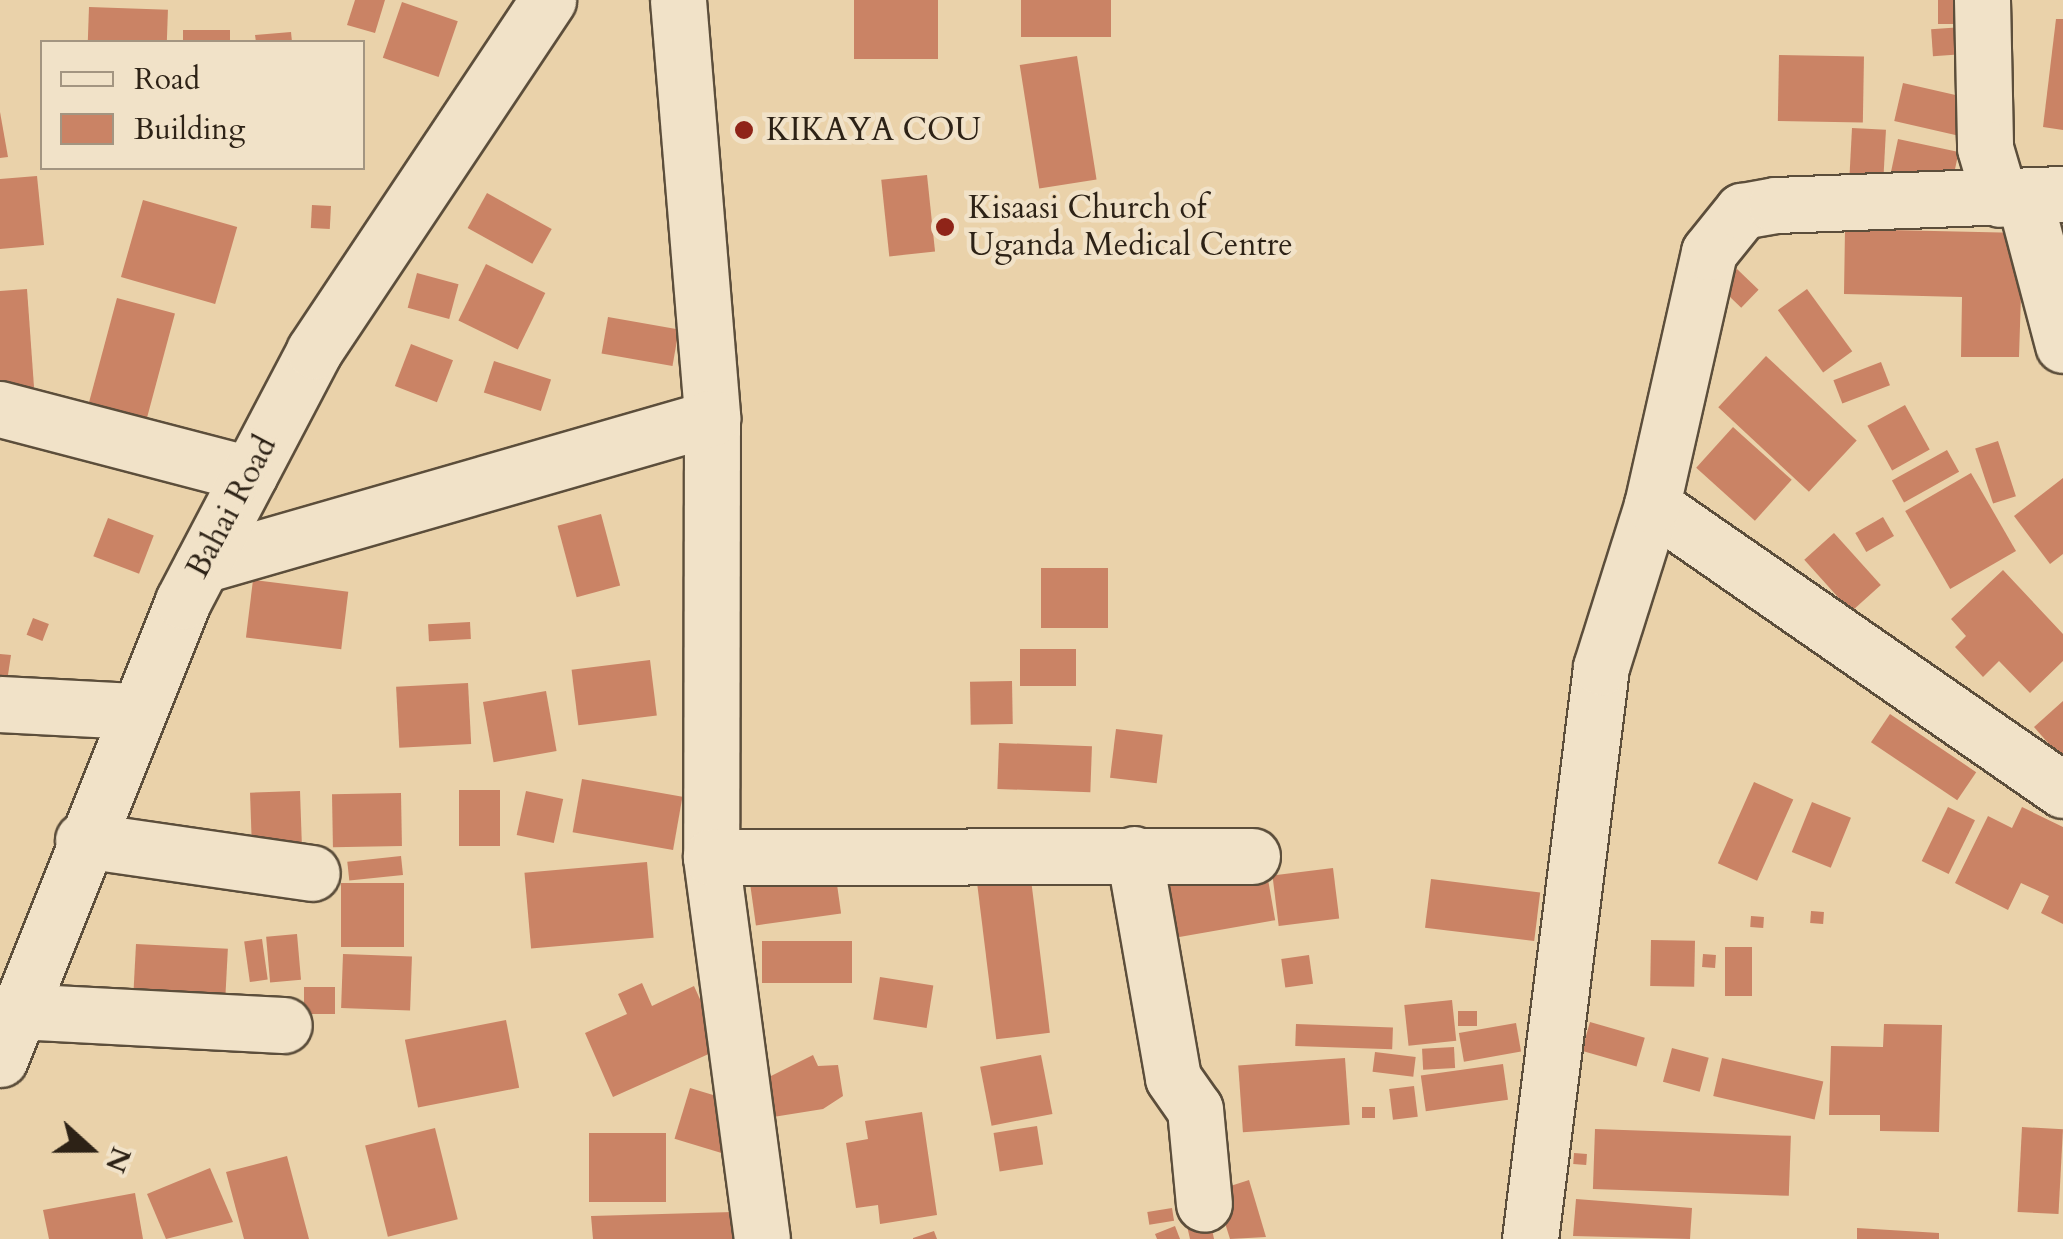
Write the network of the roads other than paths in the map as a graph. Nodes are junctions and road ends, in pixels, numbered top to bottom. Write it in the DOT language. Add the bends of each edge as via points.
graph roads {
  1 [pos="548,0"];
  2 [pos="678,0"];
  3 [pos="1982,0"];
  4 [pos="2029,197"];
  5 [pos="2063,345"];
  6 [pos="0,409"];
  7 [pos="712,418"];
  8 [pos="250,474"];
  9 [pos="1652,505"];
  10 [pos="202,565"];
  11 [pos="0,704"];
  12 [pos="136,711"];
  13 [pos="2063,790"];
  14 [pos="83,840"];
  15 [pos="1134,854"];
  16 [pos="1252,856"];
  17 [pos="711,857"];
  18 [pos="312,874"];
  19 [pos="284,1025"];
  20 [pos="4,1045"];
  21 [pos="1204,1204"];
  22 [pos="762,1239"];
  23 [pos="1530,1239"];
  1 -- 8 [label="street, Bahai Road" via="486,105 384,237"];
  2 -- 7 [label="street"];
  3 -- 4 [label="street" via="1984,148"];
  4 -- 5 [label="street"];
  4 -- 9 [label="street" via="1776,205 1724,226 1708,252"];
  6 -- 8 [label="street"];
  7 -- 10 [label="street"];
  7 -- 17 [label="street"];
  8 -- 10 [label="street, Bahai Road"];
  9 -- 13 [label="street"];
  9 -- 23 [label="street" via="1601,666"];
  10 -- 12 [label="street, Bahai Road"];
  11 -- 12 [label="street"];
  12 -- 14 [label="street, Bahai Road"];
  14 -- 18 [label="street"];
  14 -- 20 [label="street, Bahai Road"];
  15 -- 16 [label="street"];
  15 -- 17 [label="street"];
  15 -- 21 [label="street" via="1174,1078 1194,1108"];
  17 -- 22 [label="street"];
  19 -- 20 [label="street"];
}
